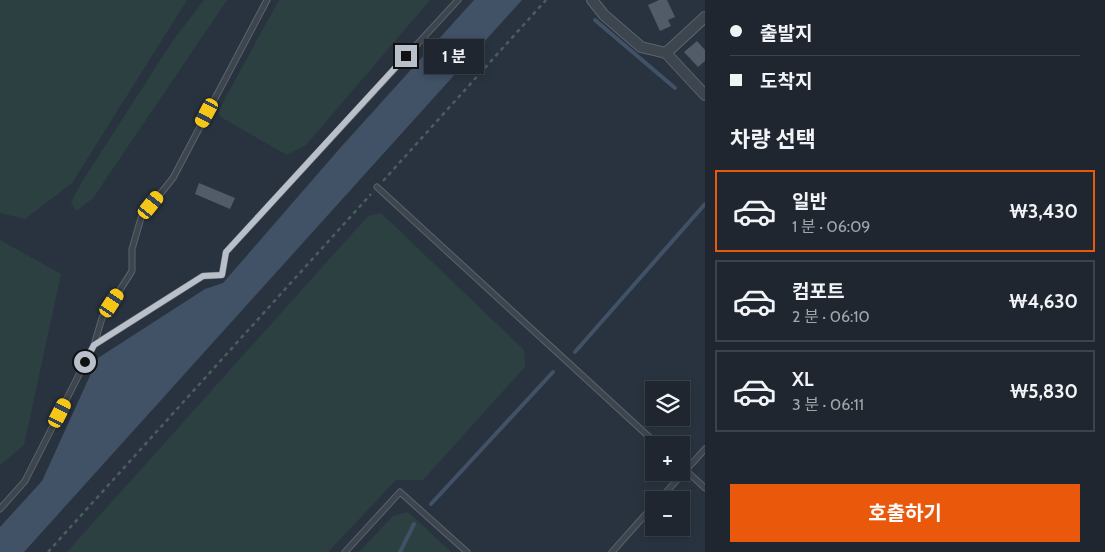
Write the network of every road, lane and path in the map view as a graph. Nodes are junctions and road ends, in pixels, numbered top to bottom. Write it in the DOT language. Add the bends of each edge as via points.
graph roads {
  1 [pos="267,0"];
  2 [pos="458,0"];
  3 [pos="546,0"];
  4 [pos="592,0"];
  5 [pos="705,17"];
  6 [pos="666,53"];
  7 [pos="705,95"];
  8 [pos="377,187"];
  9 [pos="94,345"];
  10 [pos="648,436"];
  11 [pos="705,449"];
  12 [pos="690,462"];
  13 [pos="690,474"];
  14 [pos="705,488"];
  15 [pos="0,509"];
  16 [pos="645,515"];
  17 [pos="48,552"];
  18 [pos="345,552"];
  19 [pos="468,552"];
  20 [pos="612,552"];
  1 -- 9 [label="lane" via="173,178 141,218 132,249 132,271 102,318"];
  2 -- 9 [label="lane" via="226,252 222,275 203,276"];
  3 -- 8 [label="path"];
  4 -- 6 [label="street" via="604,15 641,47"];
  5 -- 6 [label="street"];
  6 -- 7 [label="street"];
  8 -- 10 [label="lane"];
  8 -- 17 [label="path"];
  9 -- 15 [label="lane" via="25,482"];
  11 -- 12 [label="lane"];
  13 -- 14 [label="lane"];
  16 -- 20 [label="lane"];
  18 -- 19 [label="lane" via="400,492"];
}
